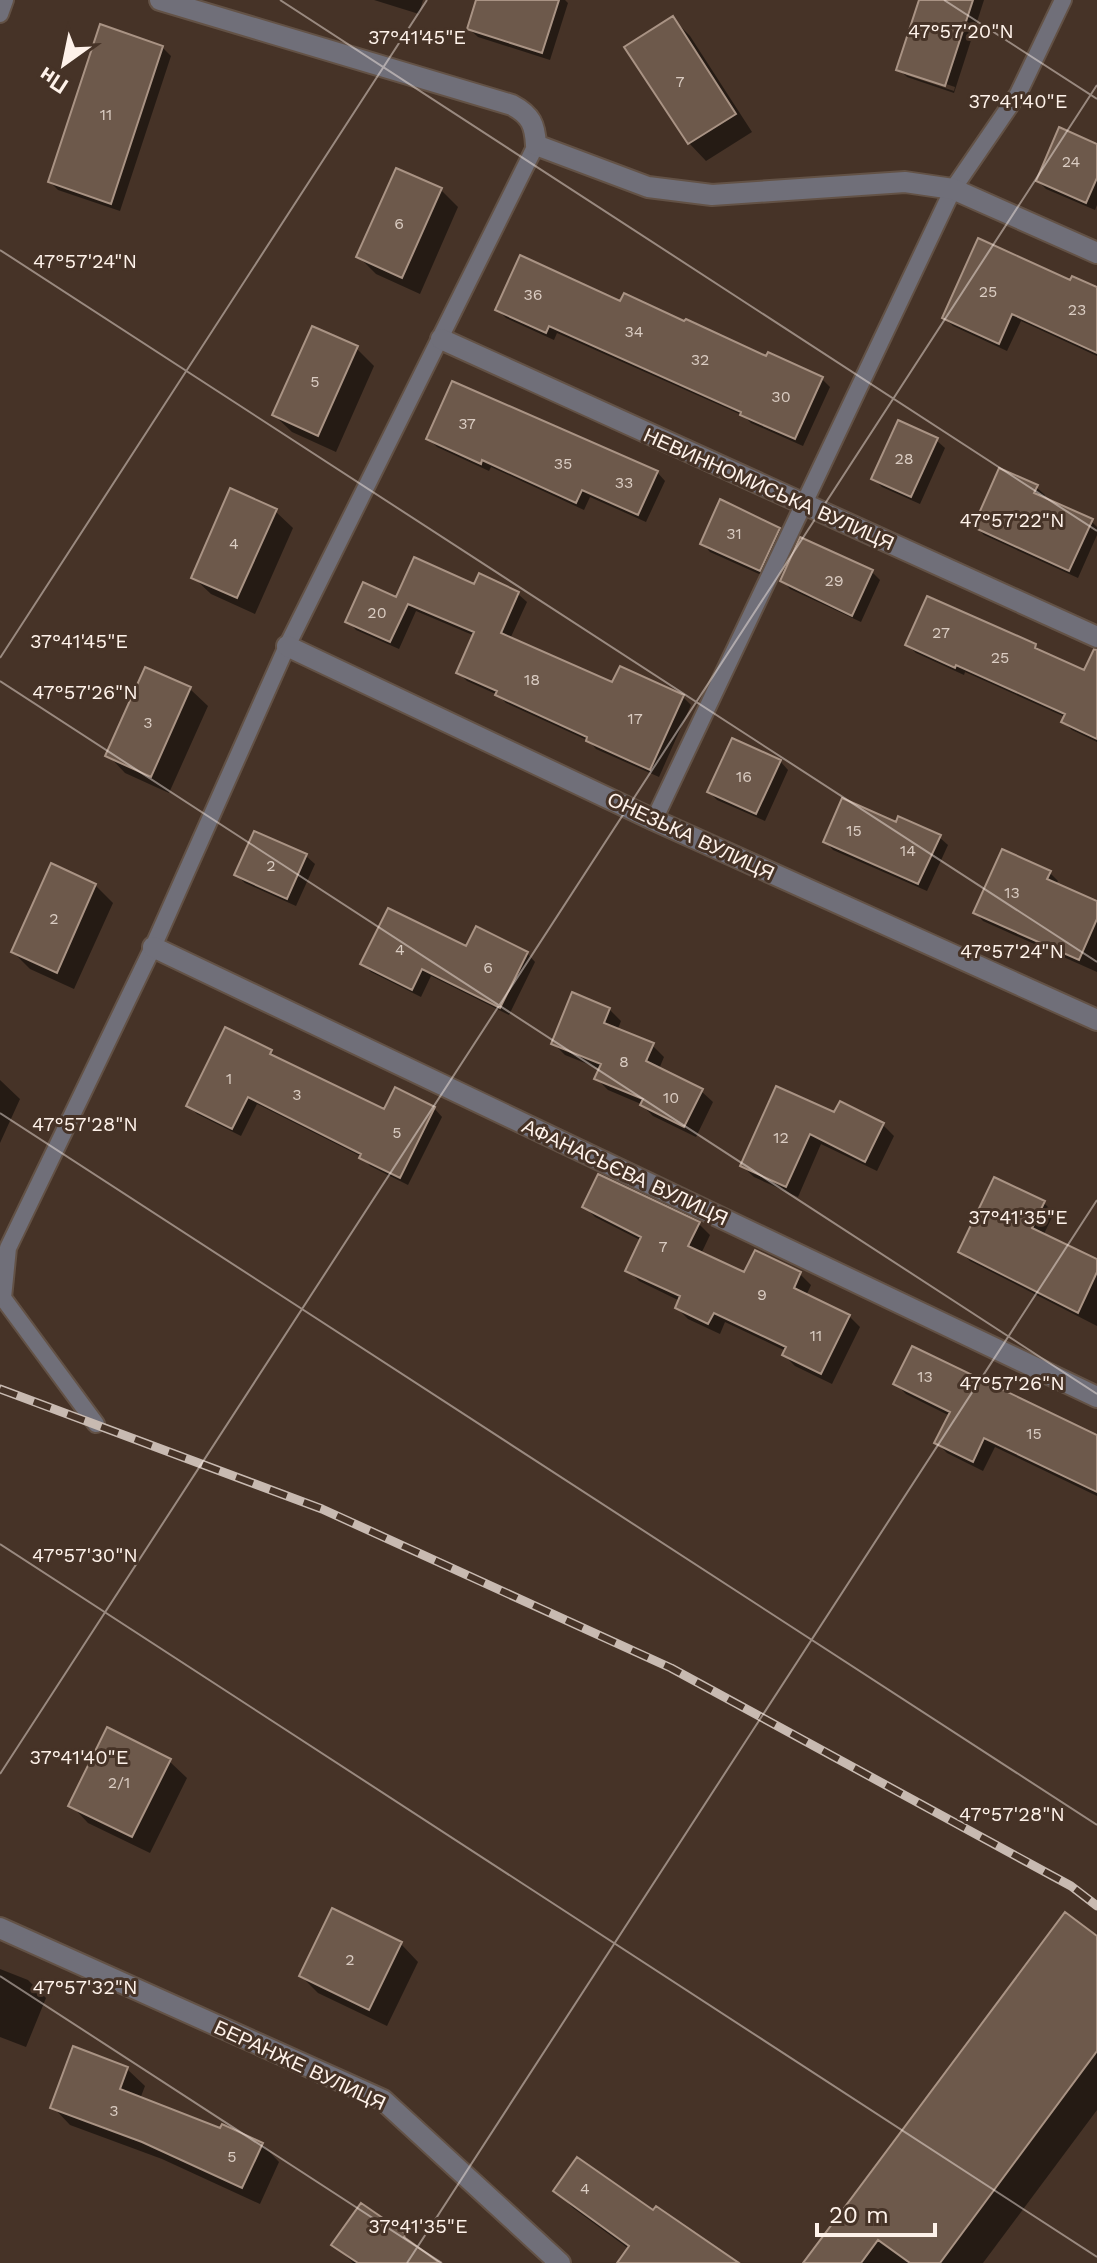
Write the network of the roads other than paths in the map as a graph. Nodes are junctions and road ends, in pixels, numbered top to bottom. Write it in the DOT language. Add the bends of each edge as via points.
graph roads {
  1 [pos="5,0"];
  2 [pos="160,0"];
  3 [pos="1063,0"];
  4 [pos="0,14"];
  5 [pos="536,145"];
  6 [pos="953,189"];
  7 [pos="1097,253"];
  8 [pos="441,339"];
  9 [pos="804,506"];
  10 [pos="1097,637"];
  11 [pos="287,646"];
  12 [pos="654,820"];
  13 [pos="153,947"];
  14 [pos="1097,1020"];
  15 [pos="2,1298"];
  16 [pos="1097,1397"];
  17 [pos="96,1424"];
  18 [pos="0,1928"];
  19 [pos="560,2263"];
  1 -- 4 [label="lane"];
  2 -- 5 [label="street" via="512,105 532,120"];
  3 -- 6 [label="lane" via="1018,94"];
  5 -- 6 [label="street" via="648,187 712,195 905,182"];
  5 -- 8 [label="lane"];
  6 -- 7 [label="street"];
  6 -- 9 [label="lane"];
  8 -- 9 [label="street, НЕВИННОМИСЬКА ВУЛИЦЯ"];
  8 -- 11 [label="lane"];
  9 -- 10 [label="street, НЕВИННОМИСЬКА ВУЛИЦЯ"];
  9 -- 12 [label="lane"];
  11 -- 12 [label="street, ОНЕЗЬКА ВУЛИЦЯ"];
  11 -- 13 [label="lane"];
  12 -- 14 [label="street, ОНЕЗЬКА ВУЛИЦЯ"];
  13 -- 15 [label="lane" via="8,1248"];
  13 -- 16 [label="street, АФАНАСЬЄВА ВУЛИЦЯ"];
  15 -- 17 [label="lane"];
  18 -- 19 [label="street, БЕРАНЖЕ ВУЛИЦЯ" via="383,2100"];
}
